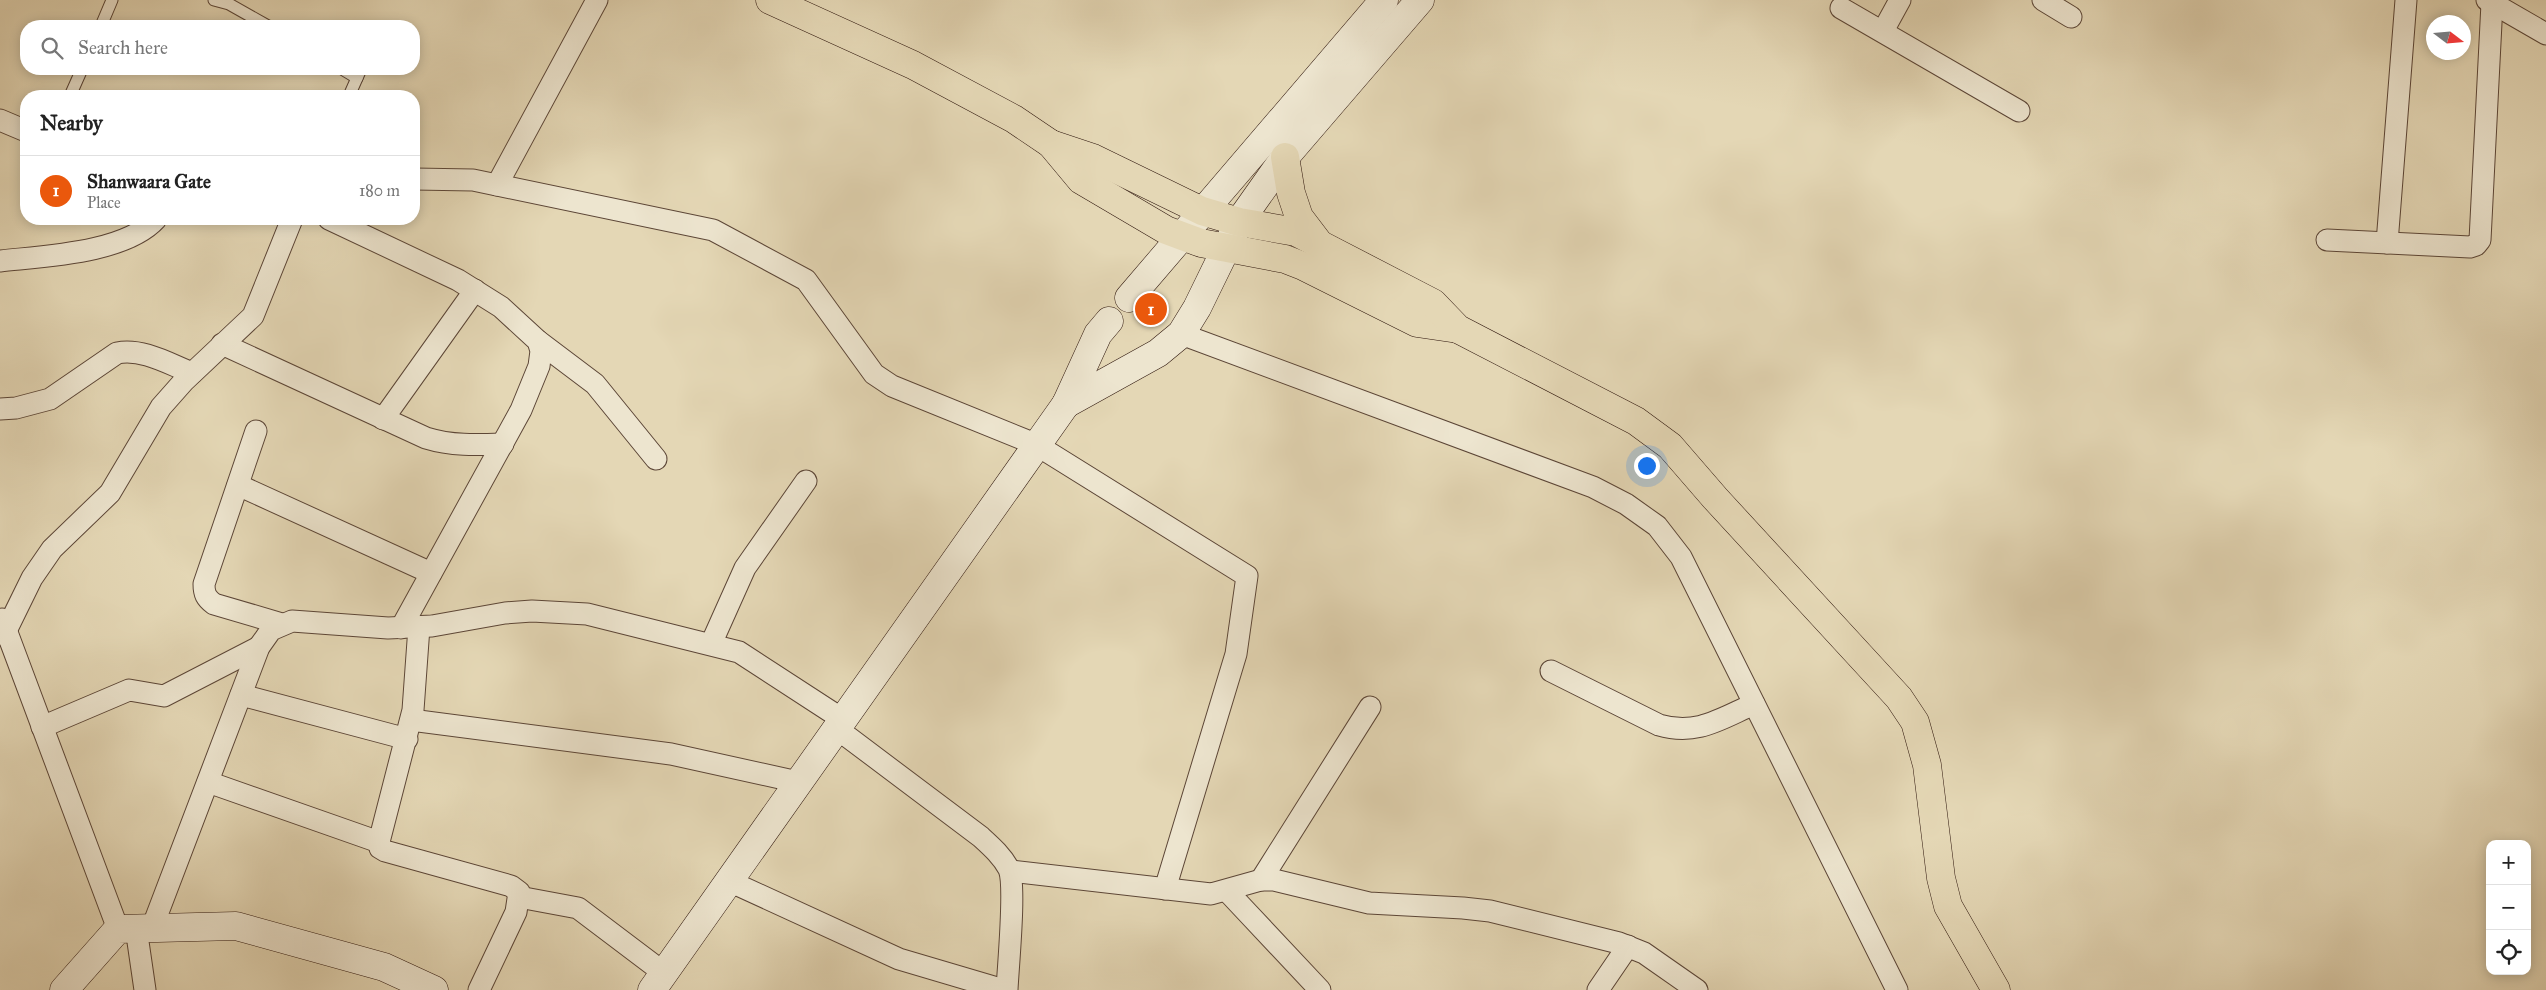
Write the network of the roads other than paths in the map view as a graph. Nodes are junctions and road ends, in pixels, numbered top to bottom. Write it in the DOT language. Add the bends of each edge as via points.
graph roads {
  1 [pos="112,0"];
  2 [pos="214,0"];
  3 [pos="597,0"];
  4 [pos="770,0"];
  5 [pos="1384,0"];
  6 [pos="1420,0"];
  7 [pos="1900,0"];
  8 [pos="2043,0"];
  9 [pos="2406,0"];
  10 [pos="2490,1"];
  11 [pos="231,2"];
  12 [pos="1841,8"];
  13 [pos="2071,17"];
  14 [pos="104,20"];
  15 [pos="259,20"];
  16 [pos="1883,31"];
  17 [pos="2546,34"];
  18 [pos="79,75"];
  19 [pos="358,75"];
  20 [pos="73,90"];
  21 [pos="352,90"];
  22 [pos="2019,111"];
  23 [pos="0,120"];
  24 [pos="20,128"];
  25 [pos="1050,144"];
  26 [pos="1285,157"];
  27 [pos="420,179"];
  28 [pos="497,185"];
  29 [pos="1202,211"];
  30 [pos="1239,222"];
  31 [pos="151,225"];
  32 [pos="290,225"];
  33 [pos="342,225"];
  34 [pos="1182,236"];
  35 [pos="2327,240"];
  36 [pos="2387,243"];
  37 [pos="1321,245"];
  38 [pos="1225,249"];
  39 [pos="0,261"];
  40 [pos="475,290"];
  41 [pos="1129,298"];
  42 [pos="1109,321"];
  43 [pos="1458,329"];
  44 [pos="1181,334"];
  45 [pos="538,341"];
  46 [pos="222,344"];
  47 [pos="192,373"];
  48 [pos="1066,404"];
  49 [pos="0,409"];
  50 [pos="383,419"];
  51 [pos="256,430"];
  52 [pos="503,444"];
  53 [pos="1036,444"];
  54 [pos="656,459"];
  55 [pos="806,481"];
  56 [pos="238,485"];
  57 [pos="431,573"];
  58 [pos="282,624"];
  59 [pos="2,626"];
  60 [pos="410,627"];
  61 [pos="711,644"];
  62 [pos="259,647"];
  63 [pos="7,653"];
  64 [pos="1551,671"];
  65 [pos="241,695"];
  66 [pos="1754,704"];
  67 [pos="1370,707"];
  68 [pos="839,723"];
  69 [pos="42,727"];
  70 [pos="409,730"];
  71 [pos="208,782"];
  72 [pos="798,782"];
  73 [pos="379,842"];
  74 [pos="1010,871"];
  75 [pos="1261,880"];
  76 [pos="729,881"];
  77 [pos="1165,889"];
  78 [pos="1227,891"];
  79 [pos="519,897"];
  80 [pos="135,928"];
  81 [pos="1628,946"];
  82 [pos="658,982"];
  83 [pos="64,990"];
  84 [pos="145,990"];
  85 [pos="434,990"];
  86 [pos="479,990"];
  87 [pos="1006,990"];
  88 [pos="1320,990"];
  89 [pos="1598,990"];
  90 [pos="1697,990"];
  91 [pos="1897,990"];
  92 [pos="1996,990"];
  1 -- 14 [label="lane"];
  2 -- 11 [label="lane"];
  3 -- 28 [label="street"];
  4 -- 25 [label="highway" via="913,65 1014,119"];
  5 -- 29 [label="main road"];
  6 -- 26 [label="main road"];
  7 -- 16 [label="street"];
  8 -- 13 [label="street"];
  9 -- 36 [label="street"];
  10 -- 17 [label="street"];
  10 -- 36 [label="street" via="2480,240 2470,247"];
  11 -- 15 [label="lane"];
  12 -- 16 [label="street"];
  16 -- 22 [label="street"];
  18 -- 20 [label="lane"];
  19 -- 21 [label="lane"];
  23 -- 24 [label="street"];
  25 -- 29 [label="highway" via="1093,158"];
  25 -- 34 [label="highway" via="1080,180"];
  26 -- 30 [label="main road"];
  26 -- 37 [label="highway" via="1299,217"];
  27 -- 28 [label="street" via="473,180"];
  28 -- 53 [label="street" via="713,230 806,280 874,374 892,386"];
  29 -- 30 [label="highway"];
  29 -- 34 [label="main road"];
  30 -- 37 [label="highway" via="1296,232"];
  30 -- 38 [label="main road"];
  31 -- 39 [label="street" via="95,248"];
  32 -- 46 [label="street" via="253,316"];
  33 -- 40 [label="street"];
  34 -- 38 [label="highway"];
  34 -- 41 [label="main road"];
  35 -- 36 [label="street"];
  37 -- 43 [label="highway" via="1432,303"];
  38 -- 43 [label="highway" via="1285,259 1417,323"];
  38 -- 44 [label="main road"];
  40 -- 45 [label="street" via="501,306"];
  40 -- 50 [label="street"];
  42 -- 48 [label="main road" via="1098,334"];
  43 -- 92 [label="highway" via="1636,421 1670,446 1899,698 1915,722 1927,765 1941,878 1948,906"];
  44 -- 48 [label="main road" via="1158,353"];
  44 -- 66 [label="street" via="1593,487 1626,504 1657,526 1681,556"];
  45 -- 52 [label="street" via="541,351 539,366"];
  45 -- 54 [label="street" via="596,384"];
  46 -- 47 [label="street"];
  46 -- 50 [label="street"];
  47 -- 49 [label="street" via="140,353 117,353 50,399"];
  47 -- 59 [label="street" via="161,407 110,493 52,549"];
  48 -- 53 [label="main road"];
  50 -- 52 [label="street" via="444,444"];
  51 -- 56 [label="street"];
  52 -- 57 [label="street"];
  53 -- 68 [label="main road"];
  53 -- 77 [label="street" via="1247,576 1236,654"];
  55 -- 61 [label="street" via="745,568"];
  56 -- 57 [label="street"];
  56 -- 58 [label="street" via="204,592 214,604"];
  57 -- 60 [label="street"];
  58 -- 60 [label="street" via="304,622"];
  58 -- 62 [label="street" via="271,630"];
  59 -- 63 [label="street"];
  60 -- 61 [label="street" via="532,611 587,614"];
  60 -- 70 [label="street"];
  61 -- 68 [label="street" via="746,655"];
  62 -- 65 [label="street"];
  62 -- 69 [label="street" via="164,696 129,690"];
  63 -- 69 [label="street"];
  64 -- 66 [label="street" via="1674,730 1703,726"];
  65 -- 70 [label="street"];
  65 -- 71 [label="street"];
  66 -- 91 [label="street"];
  67 -- 75 [label="street"];
  68 -- 72 [label="main road"];
  68 -- 74 [label="street" via="981,837 999,854"];
  69 -- 80 [label="street"];
  70 -- 72 [label="street" via="671,754"];
  70 -- 73 [label="street"];
  71 -- 73 [label="street"];
  71 -- 80 [label="street"];
  72 -- 76 [label="main road"];
  73 -- 79 [label="street" via="385,851 511,886 519,892"];
  74 -- 77 [label="street"];
  74 -- 87 [label="street" via="1012,889"];
  75 -- 78 [label="street"];
  75 -- 81 [label="street" via="1274,880 1369,903 1490,912"];
  76 -- 82 [label="main road"];
  76 -- 87 [label="street" via="899,959"];
  77 -- 78 [label="street" via="1211,894"];
  78 -- 88 [label="street"];
  79 -- 82 [label="street" via="578,908"];
  79 -- 86 [label="street" via="516,912"];
  80 -- 83 [label="main road"];
  80 -- 84 [label="street"];
  80 -- 85 [label="main road" via="236,926 384,966"];
  81 -- 89 [label="street"];
  81 -- 90 [label="street" via="1644,953"];
}
